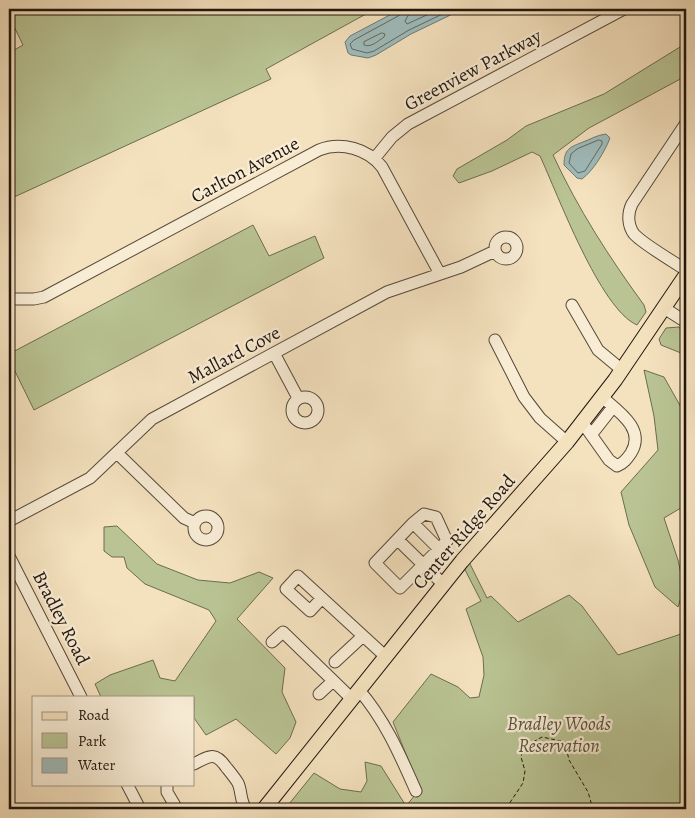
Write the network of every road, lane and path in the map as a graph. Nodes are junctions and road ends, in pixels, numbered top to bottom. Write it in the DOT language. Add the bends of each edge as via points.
graph roads {
  1 [pos="624,9"];
  2 [pos="686,123"];
  3 [pos="374,159"];
  4 [pos="495,251"];
  5 [pos="686,270"];
  6 [pos="440,274"];
  7 [pos="686,275"];
  8 [pos="15,299"];
  9 [pos="572,305"];
  10 [pos="664,308"];
  11 [pos="686,322"];
  12 [pos="495,340"];
  13 [pos="274,353"];
  14 [pos="622,370"];
  15 [pos="298,398"];
  16 [pos="602,398"];
  17 [pos="613,407"];
  18 [pos="582,422"];
  19 [pos="591,435"];
  20 [pos="567,442"];
  21 [pos="117,453"];
  22 [pos="9,521"];
  23 [pos="195,523"];
  24 [pos="413,523"];
  25 [pos="398,540"];
  26 [pos="439,549"];
  27 [pos="9,556"];
  28 [pos="423,565"];
  29 [pos="443,584"];
  30 [pos="322,598"];
  31 [pos="363,636"];
  32 [pos="272,642"];
  33 [pos="385,656"];
  34 [pos="335,662"];
  35 [pos="333,681"];
  36 [pos="319,694"];
  37 [pos="355,694"];
  38 [pos="80,696"];
  39 [pos="195,763"];
  40 [pos="128,786"];
  41 [pos="167,786"];
  42 [pos="416,791"];
  43 [pos="242,808"];
  44 [pos="140,809"];
  45 [pos="177,809"];
  46 [pos="264,809"];
  47 [pos="508,809"];
  48 [pos="593,809"];
  1 -- 3 [label="street, Greenview Parkway" via="408,124"];
  2 -- 5 [label="street" via="632,204 628,216 639,238"];
  3 -- 6 [label="street, Carlton Avenue" via="382,167"];
  3 -- 8 [label="street, Carlton Avenue" via="352,148 324,148 44,297"];
  4 -- 6 [label="street, Mallard Cove"];
  6 -- 13 [label="street, Mallard Cove" via="387,292"];
  7 -- 10 [label="main road, Center Ridge Road"];
  9 -- 14 [label="street" via="598,350"];
  10 -- 11 [label="street"];
  10 -- 14 [label="main road, Center Ridge Road"];
  12 -- 20 [label="street" via="524,397 540,418"];
  13 -- 15 [label="street"];
  13 -- 21 [label="street, Mallard Cove" via="152,419"];
  14 -- 16 [label="main road, Center Ridge Road"];
  16 -- 17 [label="street"];
  16 -- 18 [label="main road, Center Ridge Road"];
  17 -- 19 [label="street"];
  17 -- 19 [label="street" via="634,429 636,444 628,458 617,466"];
  18 -- 19 [label="street"];
  18 -- 20 [label="main road, Center Ridge Road"];
  20 -- 29 [label="main road, Center Ridge Road"];
  21 -- 22 [label="street, Mallard Cove" via="90,478"];
  21 -- 23 [label="street" via="184,518"];
  24 -- 25 [label="street"];
  24 -- 26 [label="street"];
  24 -- 26 [label="street" via="424,514 436,517 447,541"];
  25 -- 28 [label="street"];
  25 -- 28 [label="street" via="375,563 400,588"];
  26 -- 28 [label="street"];
  27 -- 38 [label="street, Bradley Road"];
  28 -- 29 [label="street"];
  29 -- 33 [label="main road, Center Ridge Road"];
  30 -- 31 [label="street"];
  31 -- 33 [label="street"];
  31 -- 34 [label="street"];
  32 -- 35 [label="street" via="283,632"];
  33 -- 37 [label="main road, Center Ridge Road"];
  35 -- 36 [label="street"];
  35 -- 37 [label="street"];
  37 -- 42 [label="street" via="372,705 384,722"];
  37 -- 46 [label="main road, Center Ridge Road"];
  39 -- 43 [label="street" via="209,756 221,760 238,784"];
  40 -- 44 [label="street"];
  41 -- 45 [label="street"];
  47 -- 48 [label="path" via="522,783 524,747 542,738 565,742 569,760 588,792"];
}
